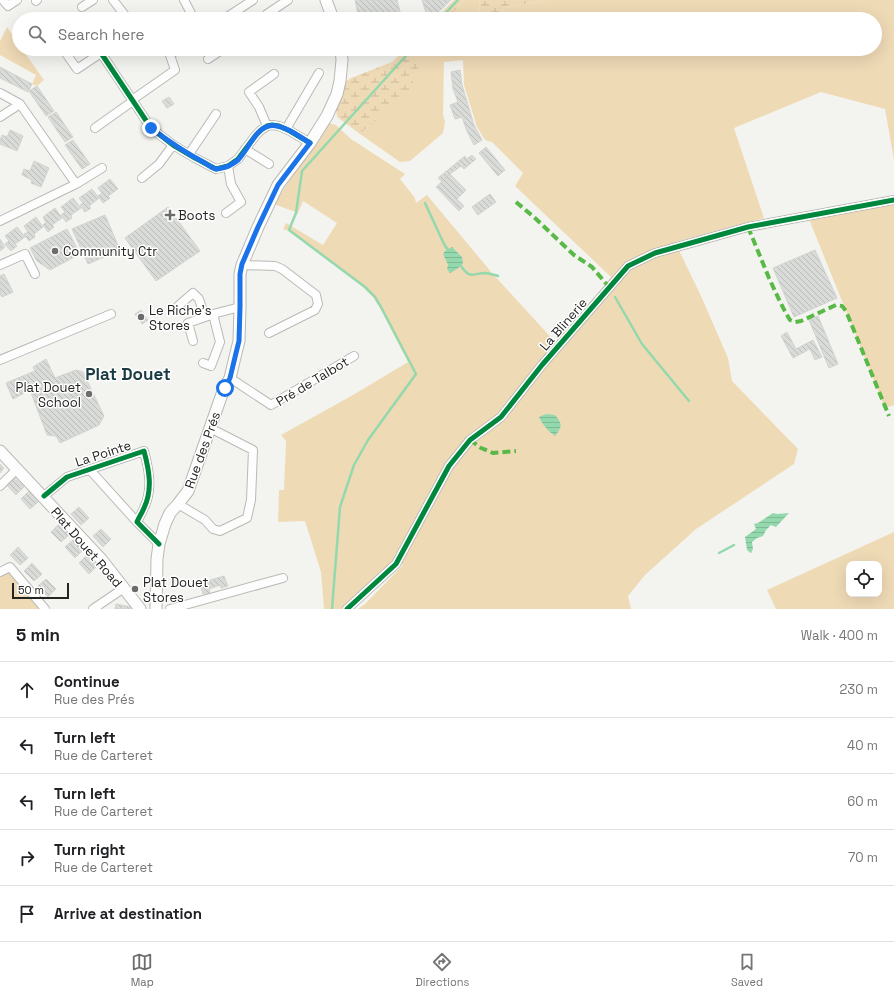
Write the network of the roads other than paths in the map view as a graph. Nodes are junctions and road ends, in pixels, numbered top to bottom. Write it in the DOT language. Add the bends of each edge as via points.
graph roads {
  1 [pos="3,0"];
  2 [pos="17,0"];
  3 [pos="93,0"];
  4 [pos="113,0"];
  5 [pos="184,0"];
  6 [pos="253,0"];
  7 [pos="288,0"];
  8 [pos="326,0"];
  9 [pos="82,7"];
  10 [pos="122,12"];
  11 [pos="190,12"];
  12 [pos="235,12"];
  13 [pos="269,12"];
  14 [pos="330,12"];
  15 [pos="67,56"];
  16 [pos="96,56"];
  17 [pos="107,56"];
  18 [pos="170,56"];
  19 [pos="212,56"];
  20 [pos="341,56"];
  21 [pos="208,59"];
  22 [pos="319,73"];
  23 [pos="274,74"];
  24 [pos="0,93"];
  25 [pos="132,100"];
  26 [pos="20,104"];
  27 [pos="216,114"];
  28 [pos="0,117"];
  29 [pos="267,126"];
  30 [pos="95,128"];
  31 [pos="286,129"];
  32 [pos="310,143"];
  33 [pos="173,144"];
  34 [pos="245,149"];
  35 [pos="189,154"];
  36 [pos="269,164"];
  37 [pos="228,166"];
  38 [pos="102,168"];
  39 [pos="142,178"];
  40 [pos="76,184"];
  41 [pos="894,200"];
  42 [pos="226,213"];
  43 [pos="0,221"];
  44 [pos="3,263"];
  45 [pos="242,264"];
  46 [pos="35,274"];
  47 [pos="178,306"];
  48 [pos="240,307"];
  49 [pos="110,314"];
  50 [pos="209,315"];
  51 [pos="269,333"];
  52 [pos="193,341"];
  53 [pos="354,356"];
  54 [pos="0,360"];
  55 [pos="203,363"];
  56 [pos="230,378"];
  57 [pos="210,428"];
  58 [pos="0,451"];
  59 [pos="17,469"];
  60 [pos="90,470"];
  61 [pos="0,486"];
  62 [pos="44,496"];
  63 [pos="178,504"];
  64 [pos="137,522"];
  65 [pos="159,544"];
  66 [pos="0,572"];
  67 [pos="283,578"];
  68 [pos="124,588"];
  69 [pos="45,609"];
  70 [pos="93,609"];
  71 [pos="140,609"];
  72 [pos="156,609"];
  73 [pos="170,609"];
  74 [pos="347,609"];
  1 -- 2 [label="street" via="8,6"];
  3 -- 9 [label="street"];
  4 -- 10 [label="street"];
  5 -- 11 [label="street"];
  6 -- 12 [label="street"];
  7 -- 13 [label="street"];
  8 -- 14 [label="main road"];
  15 -- 16 [label="street" via="77,69"];
  17 -- 25 [label="street"];
  18 -- 25 [label="street" via="175,70"];
  19 -- 21 [label="street"];
  20 -- 32 [label="main road, Rue des Prés" via="342,71 337,94"];
  22 -- 31 [label="street"];
  23 -- 29 [label="street" via="249,92 260,107"];
  24 -- 26 [label="street"];
  25 -- 30 [label="street"];
  25 -- 33 [label="street" via="151,128"];
  26 -- 28 [label="street"];
  26 -- 40 [label="street"];
  27 -- 35 [label="street"];
  29 -- 31 [label="street"];
  29 -- 34 [label="street"];
  31 -- 32 [label="street"];
  32 -- 45 [label="main road, Rue des Prés" via="278,185"];
  33 -- 35 [label="street"];
  33 -- 39 [label="street" via="160,164"];
  34 -- 36 [label="street"];
  34 -- 37 [label="street" via="238,159"];
  35 -- 37 [label="street" via="216,169"];
  37 -- 42 [label="street" via="231,184 242,202"];
  38 -- 40 [label="street"];
  40 -- 43 [label="street"];
  41 -- 74 [label="street, La Blinerie" via="748,227 655,253 628,266 542,365 501,417 470,440 448,466 396,564"];
  44 -- 46 [label="street" via="25,254"];
  45 -- 48 [label="main road, Rue des Prés"];
  45 -- 51 [label="street" via="275,266 316,295 318,304 315,310"];
  47 -- 50 [label="street" via="193,293"];
  48 -- 50 [label="street"];
  48 -- 56 [label="main road, Rue des Prés" via="239,341"];
  49 -- 54 [label="street"];
  50 -- 52 [label="street" via="188,323"];
  50 -- 55 [label="street" via="220,342 211,366"];
  53 -- 56 [label="street, Pré de Talbot" via="271,405"];
  56 -- 57 [label="main road, Rue des Prés"];
  57 -- 63 [label="main road, Rue des Prés" via="188,491"];
  57 -- 63 [label="street" via="253,450 252,500 247,518 220,531 213,529 205,520"];
  58 -- 59 [label="main road, Plat Douet Road"];
  59 -- 61 [label="street"];
  59 -- 62 [label="main road, Plat Douet Road"];
  60 -- 62 [label="street, La Pointe" via="67,477"];
  60 -- 64 [label="street, La Pointe"];
  60 -- 64 [label="street, La Pointe" via="144,451 149,469 150,488"];
  62 -- 68 [label="main road, Plat Douet Road"];
  63 -- 65 [label="main road, Rue des Prés" via="170,513"];
  64 -- 65 [label="street, La Pointe"];
  65 -- 72 [label="main road, Rue des Prés"];
  66 -- 69 [label="street" via="10,567"];
  67 -- 73 [label="street"];
  68 -- 70 [label="street"];
  68 -- 71 [label="main road, Plat Douet Road"];
}
